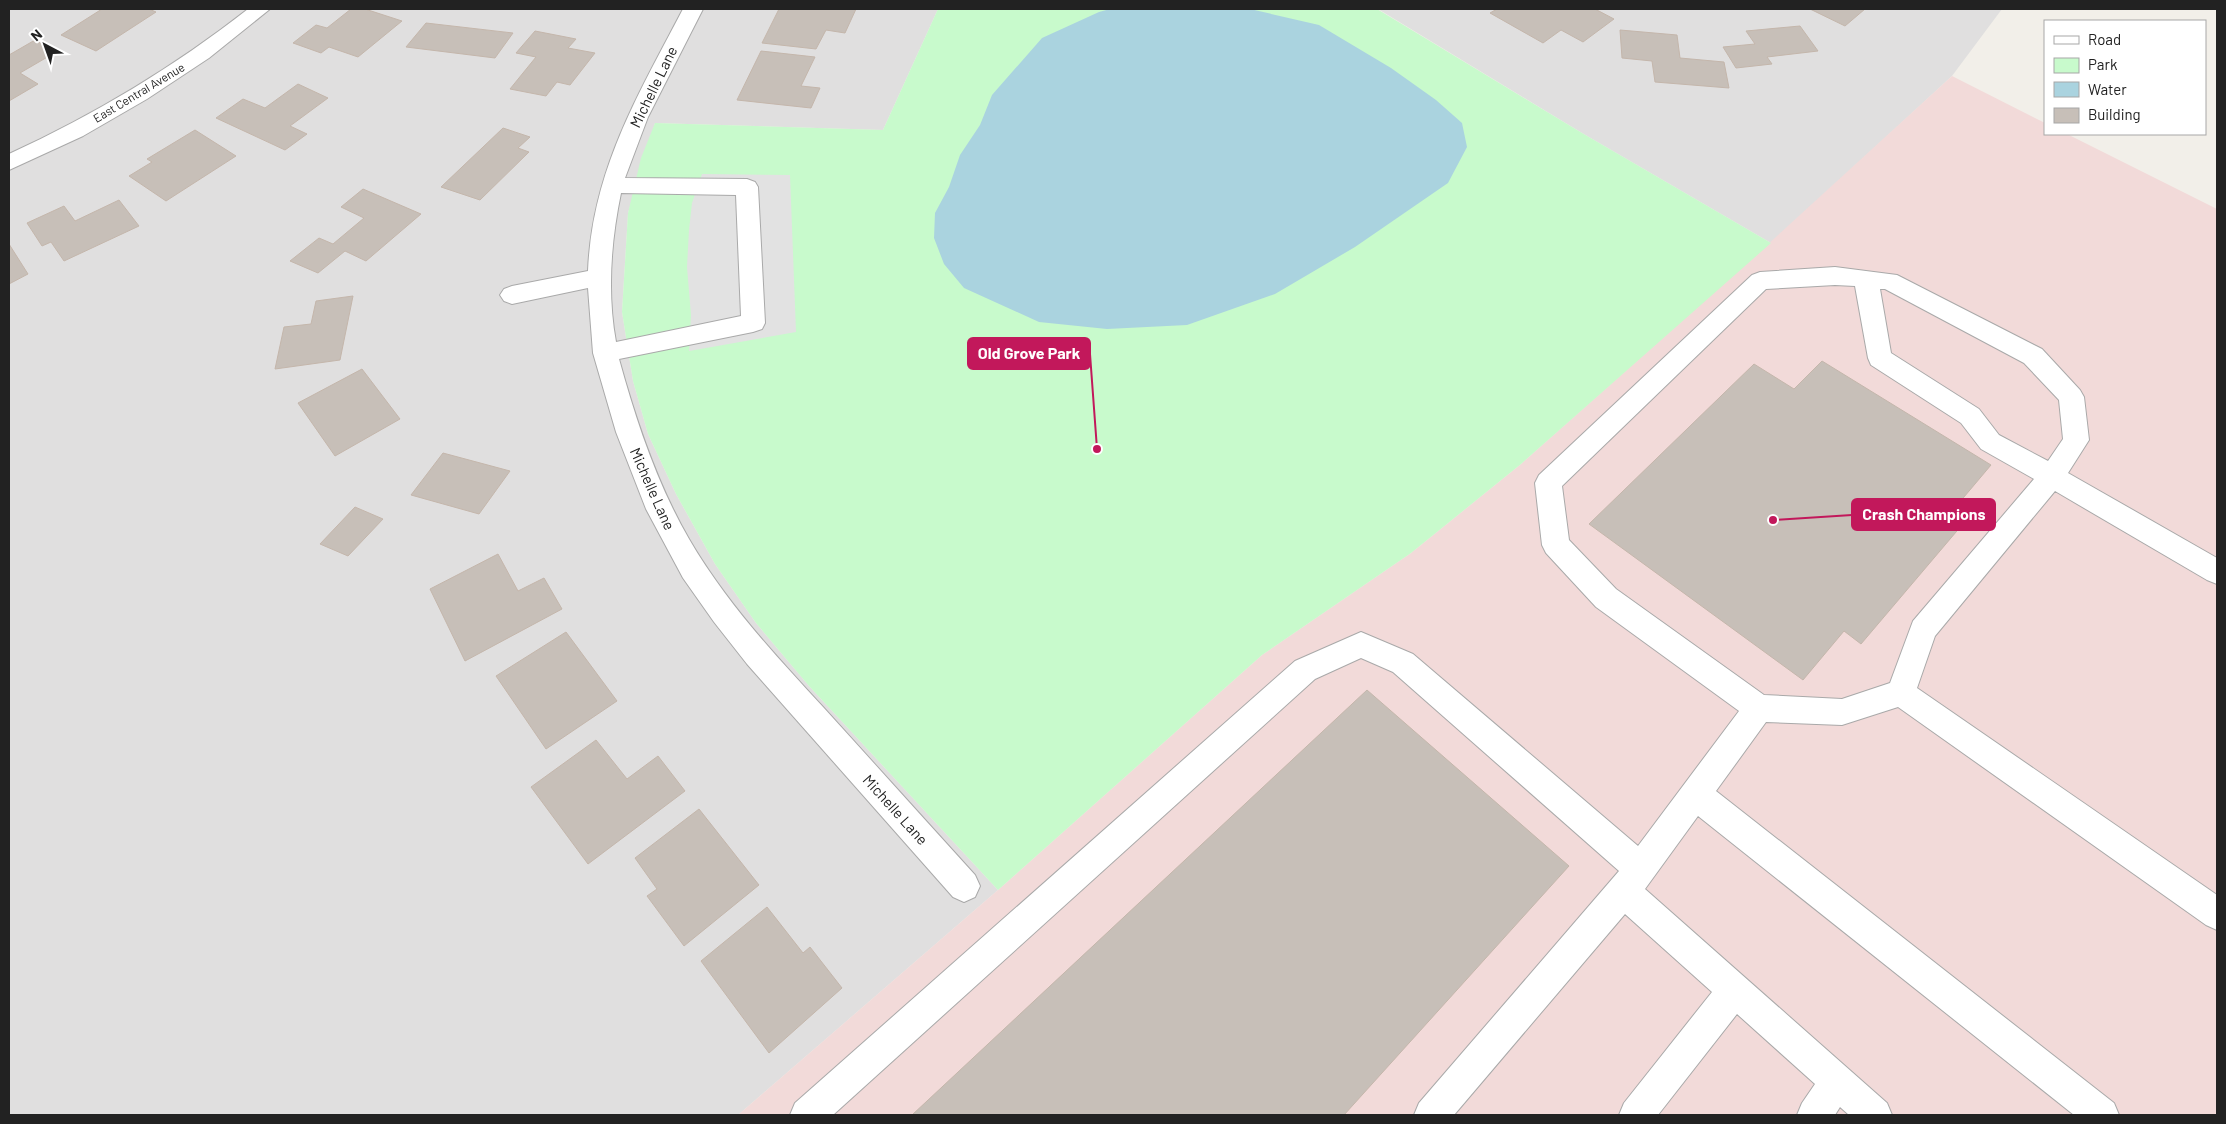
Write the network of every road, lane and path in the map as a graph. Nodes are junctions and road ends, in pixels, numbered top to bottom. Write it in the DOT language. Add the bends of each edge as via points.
graph roads {
  1 [pos="260,9"];
  2 [pos="692,9"];
  3 [pos="9,163"];
  4 [pos="612,185"];
  5 [pos="600,276"];
  6 [pos="1866,279"];
  7 [pos="512,296"];
  8 [pos="605,353"];
  9 [pos="2052,476"];
  10 [pos="2217,572"];
  11 [pos="1900,693"];
  12 [pos="1759,708"];
  13 [pos="1695,794"];
  14 [pos="1632,880"];
  15 [pos="964,886"];
  16 [pos="2217,914"];
  17 [pos="1735,990"];
  18 [pos="1837,1082"];
  19 [pos="807,1115"];
  20 [pos="1431,1115"];
  21 [pos="1636,1115"];
  22 [pos="1814,1115"];
  23 [pos="1875,1115"];
  24 [pos="2102,1115"];
  1 -- 3 [label="street, East Central Avenue" via="187,65 129,101"];
  2 -- 4 [label="street, Michelle Lane" via="627,142"];
  4 -- 5 [label="street, Michelle Lane"];
  4 -- 8 [label="street" via="747,187 753,323"];
  5 -- 7 [label="street"];
  5 -- 8 [label="street, Michelle Lane"];
  6 -- 9 [label="street" via="1880,358 1970,416 1990,442"];
  6 -- 9 [label="street" via="1889,281 2033,356 2071,397 2076,440"];
  6 -- 12 [label="street" via="1835,276 1760,281 1548,483 1556,545 1568,558 1606,598"];
  8 -- 15 [label="street, Michelle Lane" via="628,434 648,487 680,548 715,603 760,658"];
  9 -- 10 [label="street"];
  9 -- 11 [label="street" via="1923,630"];
  11 -- 12 [label="street" via="1842,712"];
  11 -- 16 [label="street"];
  12 -- 13 [label="street"];
  13 -- 14 [label="street"];
  13 -- 24 [label="street"];
  14 -- 17 [label="street"];
  14 -- 19 [label="street" via="1402,663 1361,645 1305,670"];
  14 -- 20 [label="street"];
  17 -- 18 [label="street"];
  17 -- 21 [label="street"];
  18 -- 22 [label="street"];
  18 -- 23 [label="street"];
}
